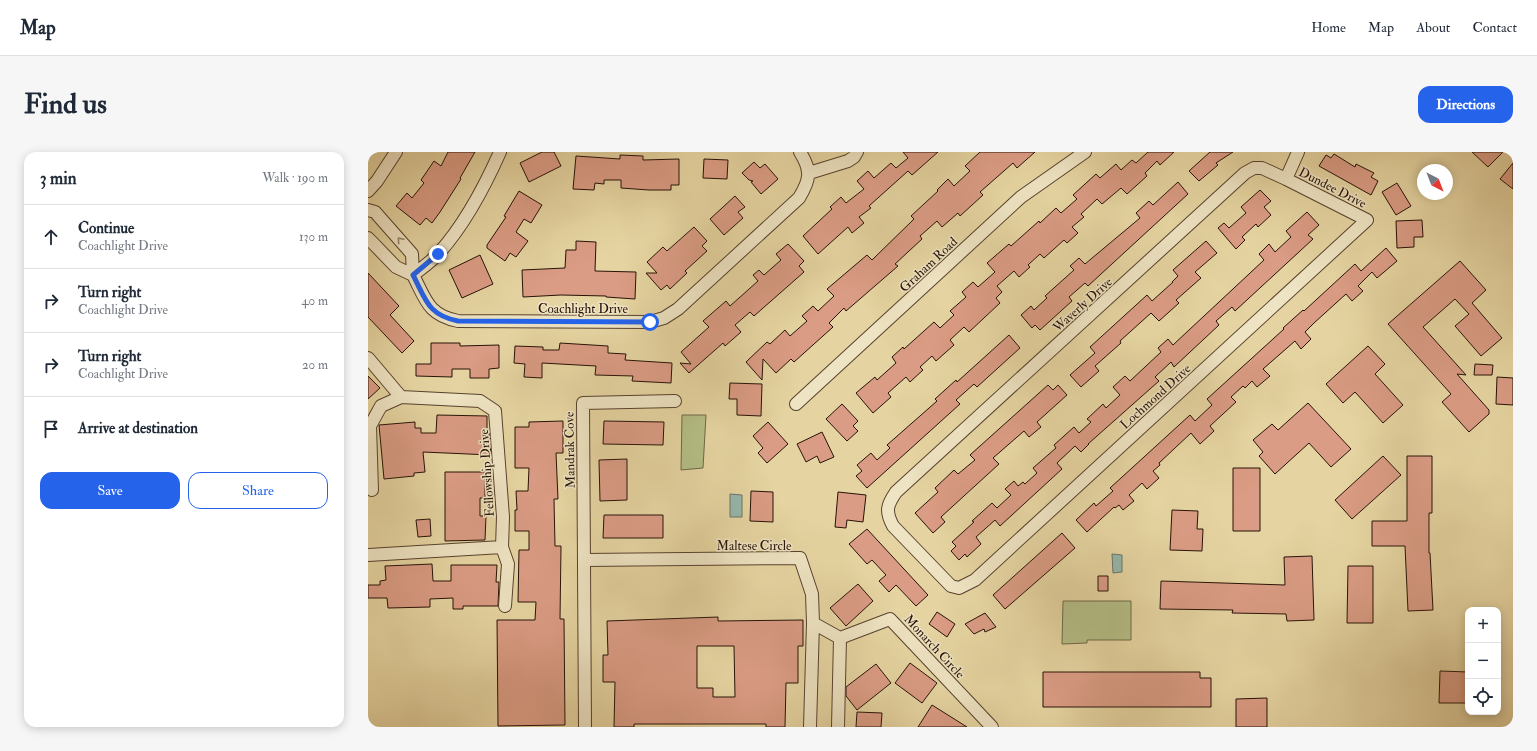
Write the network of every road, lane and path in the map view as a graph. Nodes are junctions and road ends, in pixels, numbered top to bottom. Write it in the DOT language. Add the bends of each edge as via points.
graph roads {
  1 [pos="396,152"];
  2 [pos="500,152"];
  3 [pos="800,152"];
  4 [pos="857,152"];
  5 [pos="1085,152"];
  6 [pos="1298,152"];
  7 [pos="809,173"];
  8 [pos="1286,179"];
  9 [pos="368,191"];
  10 [pos="368,210"];
  11 [pos="1367,220"];
  12 [pos="368,238"];
  13 [pos="413,275"];
  14 [pos="368,358"];
  15 [pos="401,397"];
  16 [pos="676,401"];
  17 [pos="796,404"];
  18 [pos="372,490"];
  19 [pos="502,548"];
  20 [pos="368,554"];
  21 [pos="584,560"];
  22 [pos="959,588"];
  23 [pos="505,606"];
  24 [pos="813,623"];
  25 [pos="840,638"];
  26 [pos="585,727"];
  27 [pos="810,727"];
  28 [pos="838,727"];
  29 [pos="992,727"];
  1 -- 9 [label="street"];
  2 -- 13 [label="street" via="470,211 451,238 438,254"];
  3 -- 7 [label="street"];
  4 -- 7 [label="street" via="848,160"];
  5 -- 17 [label="street, Graham Road" via="1021,197"];
  6 -- 8 [label="street"];
  7 -- 13 [label="street, Coachlight Drive" via="806,187 799,198 678,309 664,318 650,322 447,319 438,315 428,304"];
  8 -- 11 [label="street, Dundee Drive"];
  8 -- 22 [label="street, Waverly Drive" via="1262,168 1254,168 1245,173 896,492 887,508 893,526 945,581"];
  13 -- 10 [label="street, Coachlight Drive, one-way" via="412,254 375,212"];
  11 -- 22 [label="street, Lochmond Drive" via="975,580"];
  12 -- 13 [label="street" via="396,267"];
  14 -- 15 [label="street"];
  15 -- 18 [label="street" via="381,406 370,426"];
  15 -- 19 [label="street, Fellowship Drive" via="480,401 495,411 503,517"];
  16 -- 21 [label="street, Mandrak Cove" via="583,403"];
  19 -- 20 [label="street"];
  19 -- 23 [label="street" via="508,564"];
  21 -- 24 [label="street, Maltese Circle" via="800,558 812,594"];
  21 -- 26 [label="street"];
  24 -- 25 [label="street"];
  24 -- 27 [label="street, Maltese Circle"];
  25 -- 28 [label="street"];
  25 -- 29 [label="street, Monarch Circle" via="890,619"];
}
